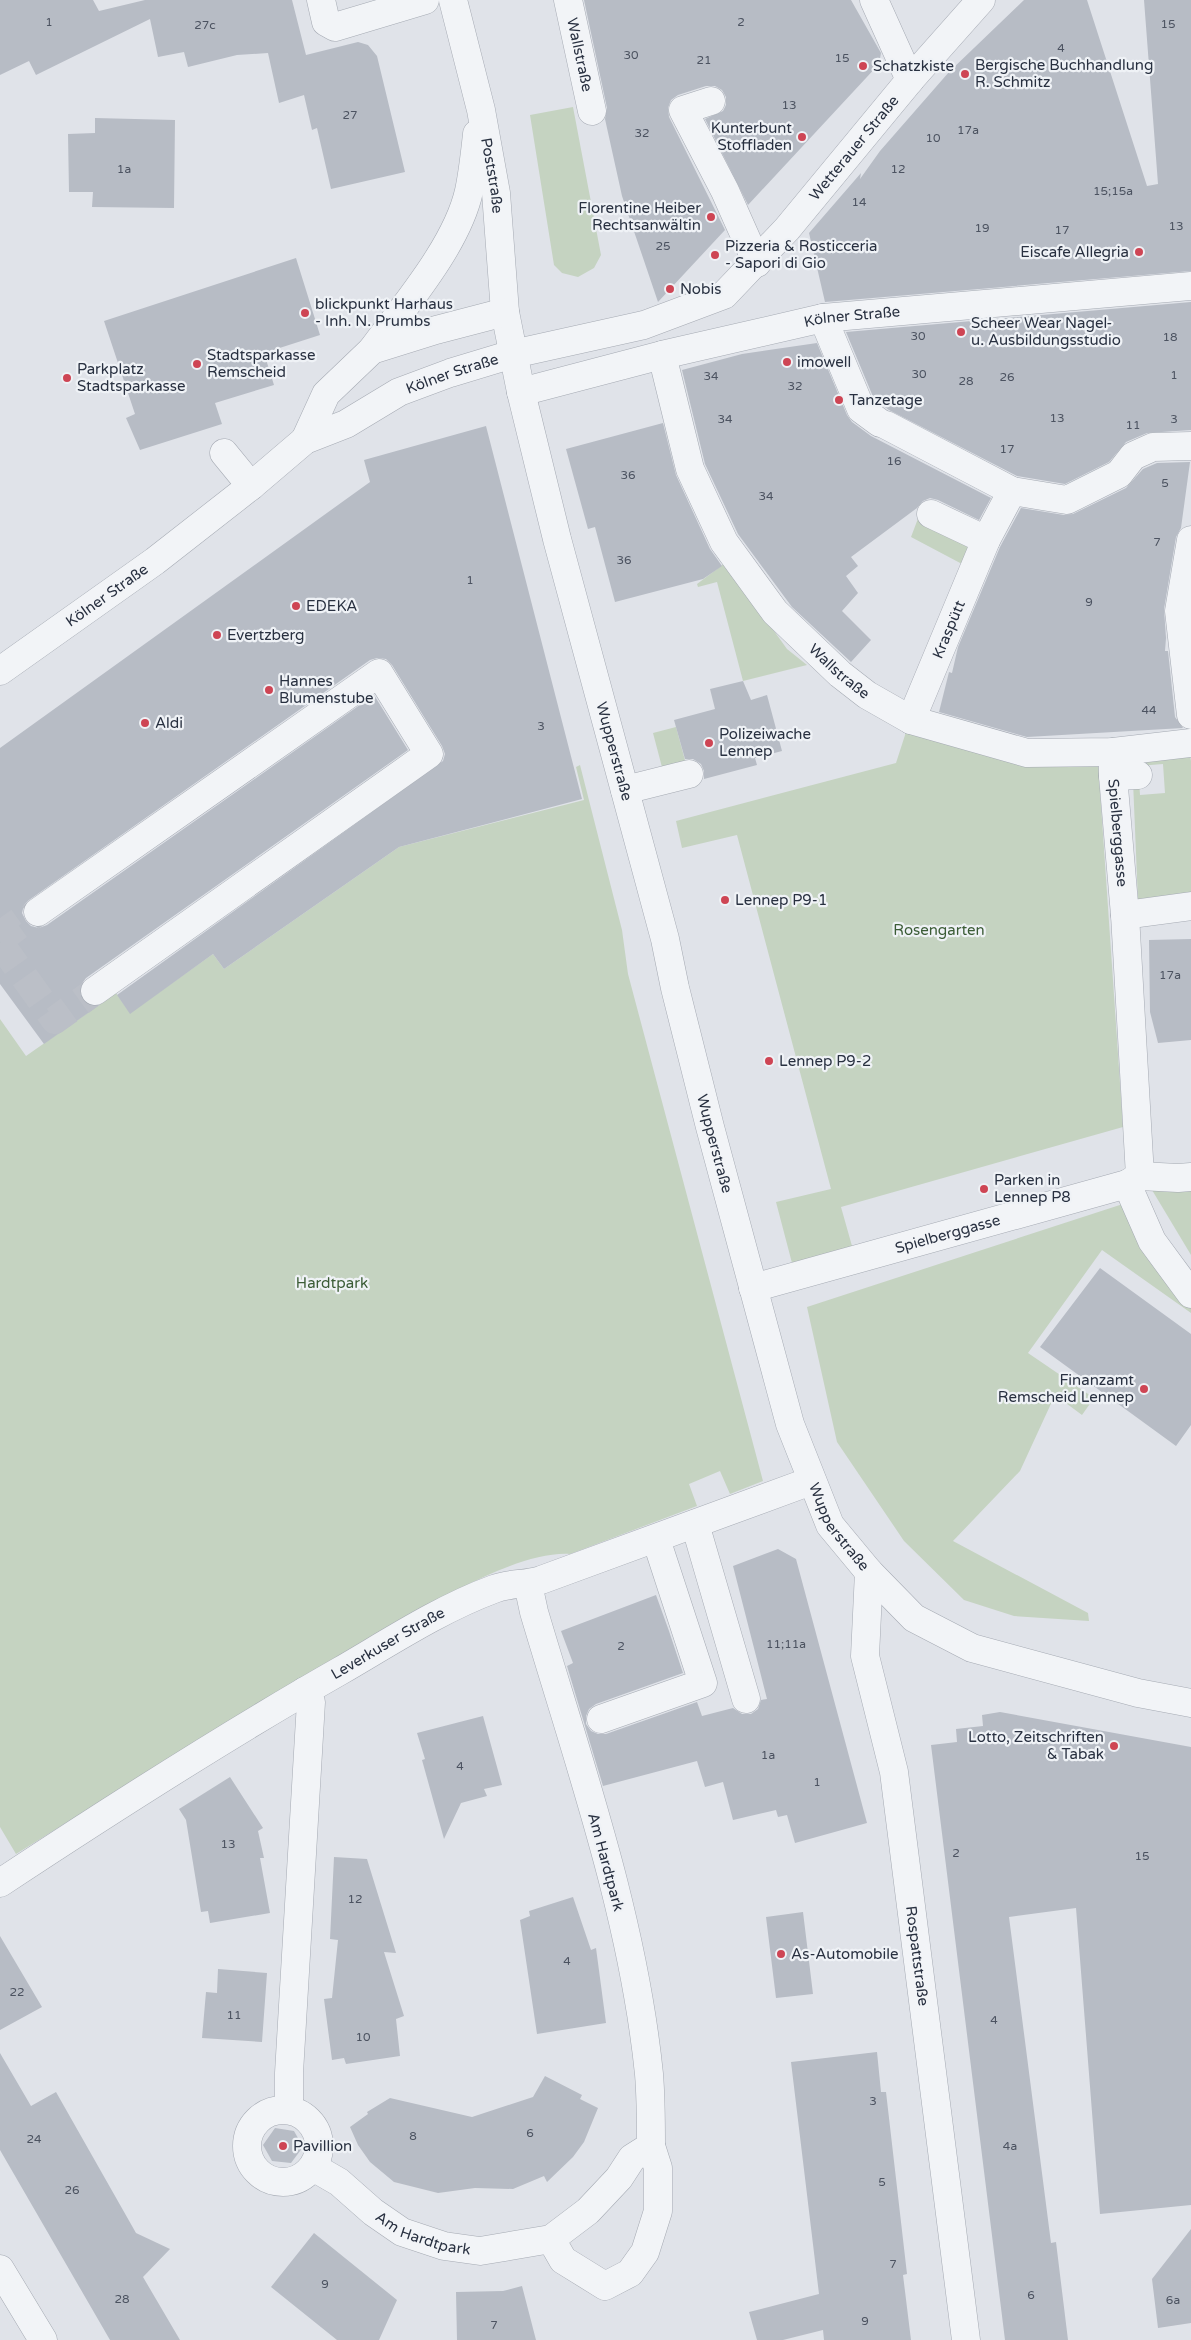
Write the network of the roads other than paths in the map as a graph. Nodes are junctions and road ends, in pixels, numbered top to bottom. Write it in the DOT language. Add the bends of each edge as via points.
graph roads {
  1 [pos="321,0"];
  2 [pos="425,0"];
  3 [pos="452,0"];
  4 [pos="568,0"];
  5 [pos="874,0"];
  6 [pos="981,0"];
  7 [pos="910,80"];
  8 [pos="710,101"];
  9 [pos="481,110"];
  10 [pos="592,111"];
  11 [pos="757,263"];
  12 [pos="1191,286"];
  13 [pos="724,295"];
  14 [pos="505,312"];
  15 [pos="823,318"];
  16 [pos="372,350"];
  17 [pos="513,354"];
  18 [pos="662,354"];
  19 [pos="521,392"];
  20 [pos="305,440"];
  21 [pos="1191,446"];
  22 [pos="224,453"];
  23 [pos="251,486"];
  24 [pos="1012,491"];
  25 [pos="931,514"];
  26 [pos="986,540"];
  27 [pos="1191,540"];
  28 [pos="0,671"];
  29 [pos="1191,715"];
  30 [pos="911,720"];
  31 [pos="1191,742"];
  32 [pos="1121,768"];
  33 [pos="689,774"];
  34 [pos="625,790"];
  35 [pos="1191,906"];
  36 [pos="38,912"];
  37 [pos="1125,914"];
  38 [pos="95,991"];
  39 [pos="1191,1177"];
  40 [pos="1133,1180"];
  41 [pos="753,1288"];
  42 [pos="1191,1294"];
  43 [pos="811,1481"];
  44 [pos="695,1524"];
  45 [pos="656,1539"];
  46 [pos="869,1572"];
  47 [pos="528,1584"];
  48 [pos="305,1691"];
  49 [pos="746,1699"];
  50 [pos="1191,1703"];
  51 [pos="601,1719"];
  52 [pos="0,1882"];
  53 [pos="289,2109"];
  54 [pos="651,2146"];
  55 [pos="313,2167"];
  56 [pos="551,2239"];
  57 [pos="0,2269"];
  58 [pos="43,2340"];
  59 [pos="966,2340"];
  1 -- 2 [label="street" via="326,22 335,27"];
  3 -- 9 [label="street, Poststraße"];
  4 -- 10 [label="street, Wallstraße"];
  5 -- 7 [label="street"];
  6 -- 7 [label="street, Wetterauer Straße"];
  7 -- 11 [label="street, Wetterauer Straße"];
  8 -- 11 [label="street" via="683,110 725,191"];
  9 -- 14 [label="street, Poststraße" via="496,193"];
  9 -- 16 [label="street" via="469,192 454,229 442,253"];
  11 -- 13 [label="street, Wetterauer Straße"];
  12 -- 15 [label="street, Kölner Straße"];
  13 -- 17 [label="street, Kölner Straße" via="644,325"];
  14 -- 16 [label="street, Kölner Straße"];
  14 -- 17 [label="street, Poststraße"];
  15 -- 18 [label="street, Kölner Straße"];
  15 -- 24 [label="street" via="861,409 883,424"];
  16 -- 20 [label="street, Kölner Straße" via="326,394"];
  17 -- 19 [label="street, Wupperstraße"];
  17 -- 20 [label="street, Kölner Straße" via="399,392 346,424"];
  18 -- 19 [label="street, Kölner Straße"];
  18 -- 30 [label="street, Wallstraße" via="690,469 724,542 775,612 840,674 867,695"];
  19 -- 34 [label="street, Wupperstraße" via="557,540"];
  20 -- 23 [label="street, Kölner Straße"];
  21 -- 24 [label="street" via="1153,447 1133,456 1119,474 1067,500"];
  22 -- 23 [label="street"];
  23 -- 28 [label="street, Kölner Straße" via="156,561"];
  24 -- 26 [label="street, Kraspütt"];
  25 -- 26 [label="street"];
  26 -- 30 [label="street, Kraspütt"];
  27 -- 29 [label="street" via="1179,611"];
  30 -- 32 [label="street, Wallstraße" via="1027,753"];
  31 -- 32 [label="street, Wallstraße"];
  32 -- 37 [label="street, Spielberggasse"];
  33 -- 34 [label="street"];
  34 -- 41 [label="street, Wupperstraße"];
  35 -- 37 [label="street"];
  36 -- 38 [label="street" via="379,673 429,754"];
  37 -- 40 [label="street, Spielberggasse"];
  39 -- 40 [label="street, Spielberggasse"];
  40 -- 41 [label="street, Spielberggasse"];
  40 -- 42 [label="street" via="1152,1241"];
  41 -- 43 [label="street, Wupperstraße" via="790,1424"];
  43 -- 44 [label="street, Leverkuser Straße"];
  43 -- 46 [label="street, Wupperstraße" via="830,1526"];
  44 -- 45 [label="street, Leverkuser Straße"];
  44 -- 49 [label="street"];
  45 -- 47 [label="street, Leverkuser Straße"];
  45 -- 51 [label="street" via="703,1683"];
  46 -- 50 [label="street, Wupperstraße" via="914,1618 972,1648 1138,1693"];
  46 -- 59 [label="street, Rospattstraße" via="865,1656 894,1772"];
  47 -- 48 [label="street, Leverkuser Straße" via="515,1583 493,1589 440,1613"];
  47 -- 54 [label="street, Am Hardtpark" via="610,1868 635,1983 649,2075"];
  48 -- 52 [label="street, Leverkuser Straße" via="124,1801"];
  48 -- 53 [label="street" via="311,1702 288,2073"];
  53 -- 55 [label="street" via="301,2114 317,2132 320,2144"];
  53 -- 55 [label="street" via="264,2114 254,2123 248,2134 249,2160 256,2171 279,2182 292,2182"];
  54 -- 56 [label="street, Am Hardtpark" via="632,2158 588,2211"];
  54 -- 56 [label="street, Am Hardtpark" via="658,2168 658,2211 645,2252 630,2273 605,2286 562,2260"];
  55 -- 56 [label="street, Am Hardtpark" via="339,2182 402,2232 444,2246 480,2250"];
  57 -- 58 [label="street"];
}
